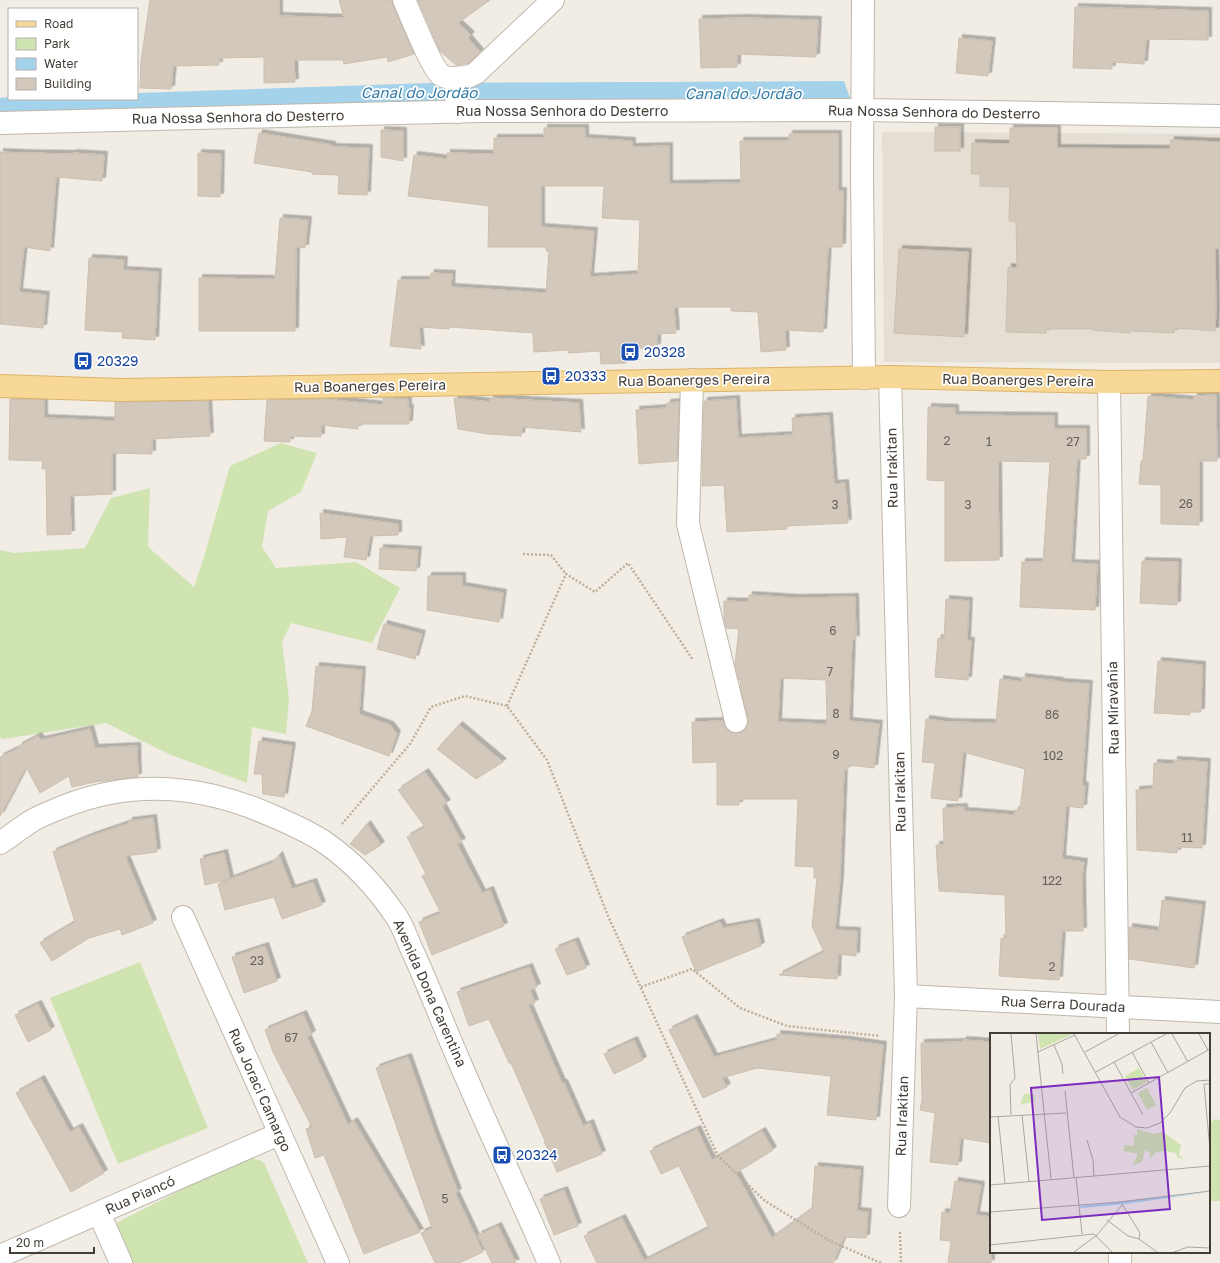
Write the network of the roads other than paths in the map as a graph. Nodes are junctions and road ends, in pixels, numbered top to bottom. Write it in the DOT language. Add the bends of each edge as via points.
graph roads {
  1 [pos="404,0"];
  2 [pos="553,0"];
  3 [pos="863,0"];
  4 [pos="456,80"];
  5 [pos="457,110"];
  6 [pos="863,110"];
  7 [pos="1220,116"];
  8 [pos="0,123"];
  9 [pos="890,377"];
  10 [pos="864,378"];
  11 [pos="692,380"];
  12 [pos="1220,381"];
  13 [pos="1109,382"];
  14 [pos="0,386"];
  15 [pos="736,721"];
  16 [pos="0,843"];
  17 [pos="183,917"];
  18 [pos="906,996"];
  19 [pos="1118,1007"];
  20 [pos="1220,1012"];
  21 [pos="1118,1033"];
  22 [pos="279,1134"];
  23 [pos="899,1206"];
  24 [pos="99,1213"];
  25 [pos="0,1256"];
  26 [pos="121,1263"];
  27 [pos="338,1263"];
  28 [pos="549,1263"];
  1 -- 4 [label="street" via="440,74"];
  2 -- 4 [label="street" via="476,73"];
  3 -- 6 [label="street"];
  4 -- 5 [label="street"];
  5 -- 6 [label="street, Rua Nossa Senhora do Desterro"];
  5 -- 8 [label="street, Rua Nossa Senhora do Desterro"];
  6 -- 7 [label="street, Rua Nossa Senhora do Desterro"];
  6 -- 10 [label="street"];
  9 -- 10 [label="main road, Rua Boanerges Pereira"];
  9 -- 13 [label="main road, Rua Boanerges Pereira"];
  9 -- 18 [label="street, Rua Irakitan"];
  10 -- 11 [label="main road, Rua Boanerges Pereira"];
  11 -- 14 [label="main road, Rua Boanerges Pereira" via="121,390"];
  11 -- 15 [label="street" via="688,524"];
  12 -- 13 [label="main road, Rua Boanerges Pereira"];
  13 -- 19 [label="street, Rua Miravânia"];
  16 -- 28 [label="street, Avenida Dona Carentina" via="29,822 65,806 126,791 152,789 202,792 256,808 326,843 376,888 398,918"];
  17 -- 22 [label="street, Rua Joraci Camargo"];
  18 -- 19 [label="street, Rua Serra Dourada"];
  18 -- 23 [label="street, Rua Irakitan"];
  19 -- 20 [label="street, Rua Serra Dourada"];
  19 -- 21 [label="street, Rua Miravânia"];
  22 -- 24 [label="street, Rua Piancó"];
  22 -- 27 [label="street, Rua Joraci Camargo"];
  24 -- 25 [label="street, Rua Piancó"];
  24 -- 26 [label="street"];
}
